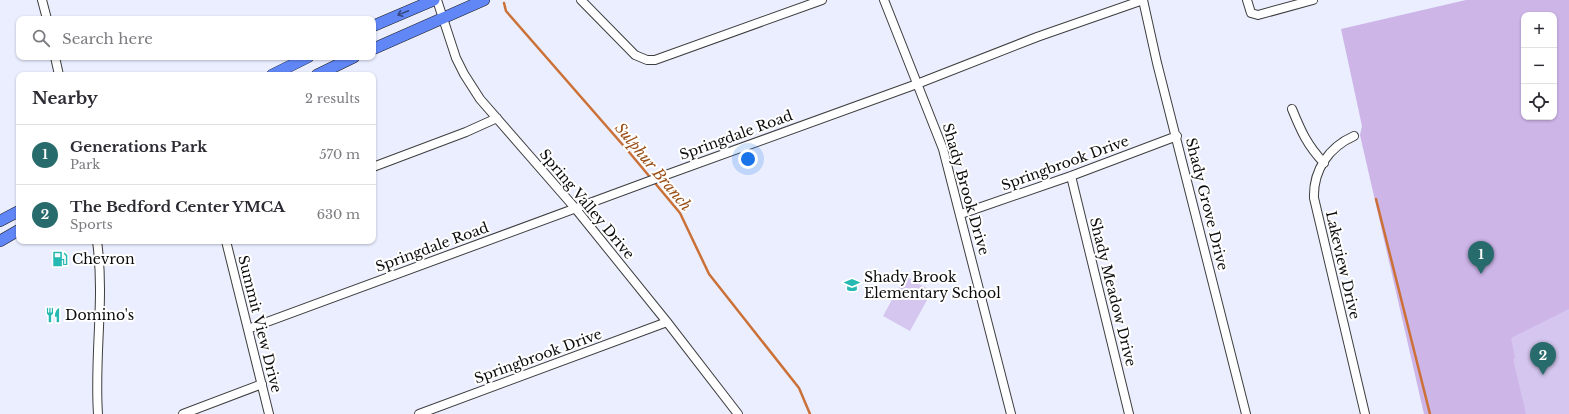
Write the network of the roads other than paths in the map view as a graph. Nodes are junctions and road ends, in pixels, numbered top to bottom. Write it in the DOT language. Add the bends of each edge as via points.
graph roads {
  1 [pos="42,0"];
  2 [pos="435,0"];
  3 [pos="484,0"];
  4 [pos="581,0"];
  5 [pos="822,0"];
  6 [pos="884,0"];
  7 [pos="1143,0"];
  8 [pos="1247,0"];
  9 [pos="1313,0"];
  10 [pos="45,16"];
  11 [pos="442,18"];
  12 [pos="376,25"];
  13 [pos="376,47"];
  14 [pos="56,60"];
  15 [pos="302,60"];
  16 [pos="348,60"];
  17 [pos="59,72"];
  18 [pos="278,72"];
  19 [pos="323,72"];
  20 [pos="917,84"];
  21 [pos="1292,109"];
  22 [pos="497,118"];
  23 [pos="1177,136"];
  24 [pos="1354,136"];
  25 [pos="1324,163"];
  26 [pos="376,166"];
  27 [pos="1071,176"];
  28 [pos="575,208"];
  29 [pos="16,213"];
  30 [pos="961,214"];
  31 [pos="0,221"];
  32 [pos="16,232"];
  33 [pos="0,241"];
  34 [pos="97,244"];
  35 [pos="227,244"];
  36 [pos="667,322"];
  37 [pos="248,329"];
  38 [pos="262,384"];
  39 [pos="98,414"];
  40 [pos="183,414"];
  41 [pos="269,414"];
  42 [pos="419,414"];
  43 [pos="738,414"];
  44 [pos="1011,414"];
  45 [pos="1129,414"];
  46 [pos="1246,414"];
  47 [pos="1365,414"];
  1 -- 10 [label="street"];
  2 -- 11 [label="street, Spring Valley Drive"];
  2 -- 12 [label="main road, one-way"];
  3 -- 11 [label="main road"];
  4 -- 5 [label="street" via="635,55 647,60 655,60"];
  6 -- 20 [label="street, Shady Brook Drive"];
  7 -- 20 [label="street, Springdale Road" via="1037,37"];
  7 -- 23 [label="street, Shady Grove Drive"];
  8 -- 9 [label="street" via="1251,13 1258,15"];
  11 -- 13 [label="main road"];
  11 -- 22 [label="street, Spring Valley Drive" via="464,74 480,99"];
  14 -- 17 [label="street"];
  15 -- 18 [label="main road"];
  16 -- 19 [label="main road"];
  20 -- 28 [label="street, Springdale Road"];
  20 -- 30 [label="street, Shady Brook Drive" via="941,142"];
  21 -- 25 [label="street" via="1311,150"];
  22 -- 26 [label="street"];
  22 -- 28 [label="street, Spring Valley Drive"];
  23 -- 27 [label="street, Springbrook Drive"];
  23 -- 46 [label="street, Shady Grove Drive"];
  24 -- 25 [label="street, Lakeview Drive" via="1332,150"];
  25 -- 47 [label="street, Lakeview Drive" via="1315,180 1314,198"];
  27 -- 30 [label="street, Springbrook Drive"];
  27 -- 45 [label="street, Shady Meadow Drive"];
  28 -- 36 [label="street, Spring Valley Drive"];
  28 -- 37 [label="street, Springdale Road"];
  29 -- 31 [label="main road"];
  30 -- 44 [label="street, Shady Brook Drive"];
  32 -- 33 [label="main road"];
  34 -- 39 [label="street" via="100,313 96,392"];
  35 -- 37 [label="street, Summit View Drive"];
  36 -- 42 [label="street, Springbrook Drive"];
  36 -- 43 [label="street, Spring Valley Drive"];
  37 -- 38 [label="street, Summit View Drive"];
  38 -- 40 [label="street"];
  38 -- 41 [label="street, Summit View Drive"];
}
